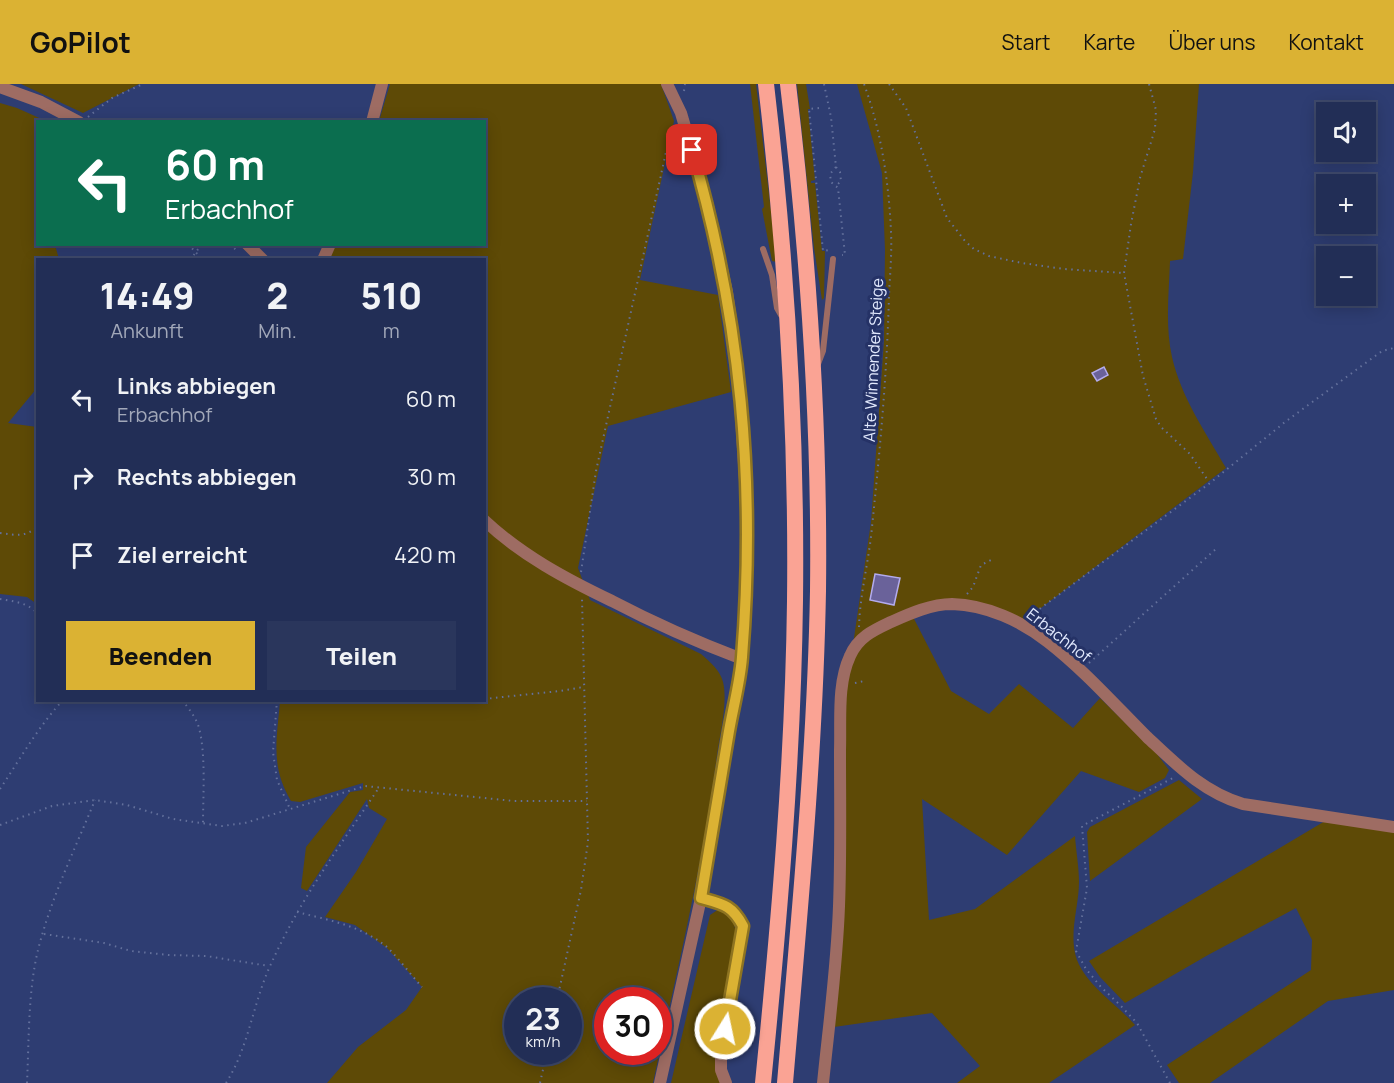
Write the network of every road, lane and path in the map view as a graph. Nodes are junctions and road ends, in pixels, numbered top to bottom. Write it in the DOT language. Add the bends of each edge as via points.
graph roads {
  1 [pos="143,84"];
  2 [pos="382,84"];
  3 [pos="667,84"];
  4 [pos="685,84"];
  5 [pos="766,84"];
  6 [pos="788,84"];
  7 [pos="824,84"];
  8 [pos="864,84"];
  9 [pos="889,84"];
  10 [pos="1149,84"];
  11 [pos="0,87"];
  12 [pos="819,108"];
  13 [pos="681,113"];
  14 [pos="75,120"];
  15 [pos="86,120"];
  16 [pos="373,120"];
  17 [pos="836,167"];
  18 [pos="836,186"];
  19 [pos="190,246"];
  20 [pos="200,246"];
  21 [pos="249,246"];
  22 [pos="764,249"];
  23 [pos="833,250"];
  24 [pos="195,253"];
  25 [pos="835,257"];
  26 [pos="191,258"];
  27 [pos="201,258"];
  28 [pos="261,258"];
  29 [pos="1124,273"];
  30 [pos="789,332"];
  31 [pos="1394,348"];
  32 [pos="813,376"];
  33 [pos="1210,483"];
  34 [pos="486,522"];
  35 [pos="36,527"];
  36 [pos="0,533"];
  37 [pos="1218,547"];
  38 [pos="993,559"];
  39 [pos="581,586"];
  40 [pos="0,598"];
  41 [pos="957,605"];
  42 [pos="36,612"];
  43 [pos="1021,623"];
  44 [pos="862,638"];
  45 [pos="742,659"];
  46 [pos="1080,671"];
  47 [pos="584,686"];
  48 [pos="486,699"];
  49 [pos="61,702"];
  50 [pos="184,702"];
  51 [pos="277,702"];
  52 [pos="1184,772"];
  53 [pos="0,789"];
  54 [pos="379,789"];
  55 [pos="95,800"];
  56 [pos="587,801"];
  57 [pos="290,809"];
  58 [pos="203,824"];
  59 [pos="0,825"];
  60 [pos="1394,827"];
  61 [pos="701,898"];
  62 [pos="297,912"];
  63 [pos="43,933"];
  64 [pos="269,966"];
  65 [pos="422,987"];
  66 [pos="560,987"];
  67 [pos="544,1065"];
  68 [pos="763,1082"];
  69 [pos="785,1082"];
  70 [pos="27,1083"];
  71 [pos="226,1083"];
  72 [pos="540,1083"];
  73 [pos="660,1083"];
  74 [pos="726,1083"];
  75 [pos="823,1083"];
  76 [pos="1170,1083"];
  1 -- 15 [label="path" via="112,98"];
  2 -- 16 [label="street"];
  3 -- 13 [label="street"];
  4 -- 13 [label="path"];
  5 -- 30 [label="highway"];
  6 -- 32 [label="highway" via="806,258"];
  7 -- 17 [label="path"];
  8 -- 44 [label="path, Alte Winnender Steige" via="883,157 891,231 888,341 872,530 860,605 858,629"];
  9 -- 29 [label="path" via="906,108 947,218 974,249 1022,263"];
  10 -- 29 [label="path" via="1156,110 1155,129 1140,178"];
  11 -- 14 [label="street"];
  12 -- 23 [label="path" via="808,109 823,251"];
  13 -- 39 [label="path" via="666,152 596,471"];
  13 -- 45 [label="street" via="708,206 727,292 738,370 748,527"];
  17 -- 18 [label="path" via="841,181"];
  17 -- 18 [label="path" via="830,174"];
  18 -- 25 [label="path" via="845,255"];
  19 -- 24 [label="path"];
  20 -- 24 [label="path"];
  21 -- 28 [label="street"];
  22 -- 30 [label="lane" via="777,308"];
  24 -- 26 [label="path"];
  24 -- 27 [label="path"];
  25 -- 32 [label="lane" via="823,351"];
  29 -- 33 [label="path" via="1143,376 1156,419 1201,467"];
  30 -- 68 [label="highway" via="795,454 792,721"];
  31 -- 33 [label="path" via="1382,351 1285,422"];
  32 -- 69 [label="highway" via="818,522 816,657"];
  33 -- 43 [label="path"];
  34 -- 39 [label="street" via="545,567"];
  35 -- 36 [label="path" via="20,536"];
  37 -- 46 [label="path"];
  38 -- 41 [label="path" via="981,565 973,587"];
  39 -- 45 [label="street" via="680,635"];
  39 -- 47 [label="path"];
  40 -- 42 [label="path"];
  41 -- 43 [label="street, Erbachhof" via="980,608"];
  41 -- 44 [label="street, Erbachhof" via="912,613"];
  43 -- 46 [label="street, Erbachhof"];
  44 -- 75 [label="street" via="849,657 841,697 839,906"];
  45 -- 61 [label="street"];
  46 -- 52 [label="street, Erbachhof"];
  47 -- 48 [label="path"];
  47 -- 56 [label="path"];
  49 -- 53 [label="path"];
  50 -- 58 [label="path" via="199,729"];
  51 -- 57 [label="path" via="273,752 277,780"];
  52 -- 60 [label="street, Erbachhof" via="1223,798 1243,804"];
  52 -- 76 [label="path" via="1082,826 1087,888 1076,951 1101,987 1137,1023"];
  54 -- 56 [label="path" via="514,801"];
  54 -- 57 [label="path" via="365,786"];
  54 -- 62 [label="path"];
  55 -- 58 [label="path"];
  55 -- 59 [label="path" via="52,806"];
  55 -- 63 [label="path"];
  56 -- 66 [label="path" via="588,842 581,890"];
  57 -- 58 [label="path" via="245,823"];
  61 -- 73 [label="street"];
  61 -- 74 [label="street" via="727,905 743,926 721,1050"];
  62 -- 64 [label="path"];
  62 -- 65 [label="path" via="352,927 372,938 387,948"];
  63 -- 64 [label="path" via="131,951 206,956"];
  63 -- 70 [label="path" via="32,990"];
  64 -- 71 [label="path" via="247,1038"];
  67 -- 72 [label="path"];
}
